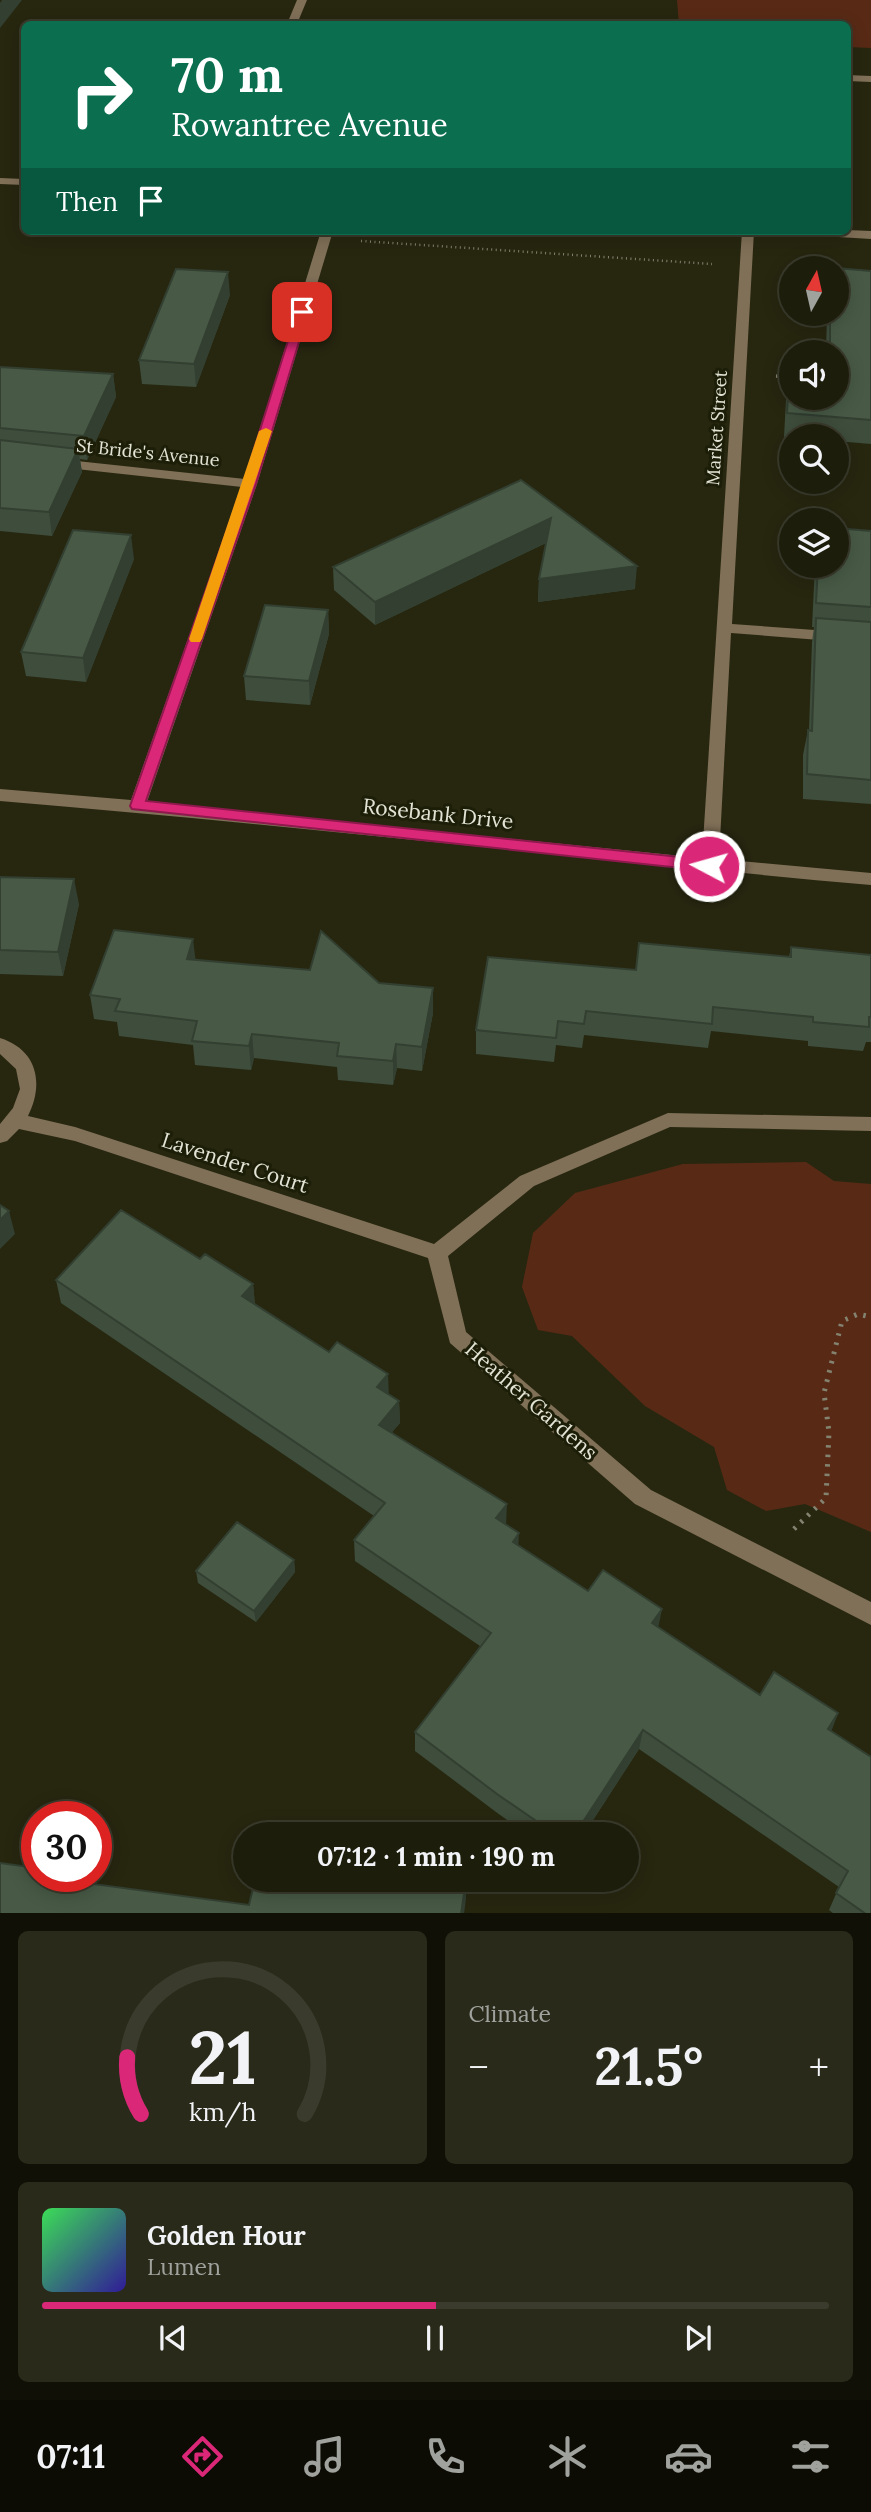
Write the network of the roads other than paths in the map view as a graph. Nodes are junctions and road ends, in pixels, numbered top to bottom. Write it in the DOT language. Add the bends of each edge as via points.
graph roads {
  1 [pos="302,0"];
  2 [pos="293,21"];
  3 [pos="851,78"];
  4 [pos="871,79"];
  5 [pos="0,181"];
  6 [pos="21,182"];
  7 [pos="851,234"];
  8 [pos="326,235"];
  9 [pos="748,235"];
  10 [pos="871,235"];
  11 [pos="42,461"];
  12 [pos="250,484"];
  13 [pos="723,628"];
  14 [pos="871,639"];
  15 [pos="0,795"];
  16 [pos="137,806"];
  17 [pos="709,866"];
  18 [pos="871,879"];
  19 [pos="0,1045"];
  20 [pos="17,1121"];
  21 [pos="871,1124"];
  22 [pos="0,1136"];
  23 [pos="437,1253"];
  24 [pos="871,1614"];
  1 -- 2 [label="street"];
  3 -- 4 [label="street"];
  5 -- 6 [label="street"];
  7 -- 10 [label="street"];
  8 -- 12 [label="street"];
  9 -- 13 [label="street, Market Street"];
  11 -- 12 [label="street, St Bride's Avenue"];
  12 -- 16 [label="street"];
  13 -- 14 [label="street"];
  13 -- 17 [label="street, Market Street"];
  15 -- 16 [label="street, Rosebank Drive"];
  16 -- 17 [label="street, Rosebank Drive"];
  17 -- 18 [label="street, Rosebank Drive"];
  19 -- 20 [label="street" via="25,1066 30,1084"];
  20 -- 22 [label="street"];
  20 -- 23 [label="street, Lavender Court" via="75,1134"];
  21 -- 23 [label="street" via="668,1119 527,1181"];
  23 -- 24 [label="street, Heather Gardens" via="457,1337 643,1497"];
}
